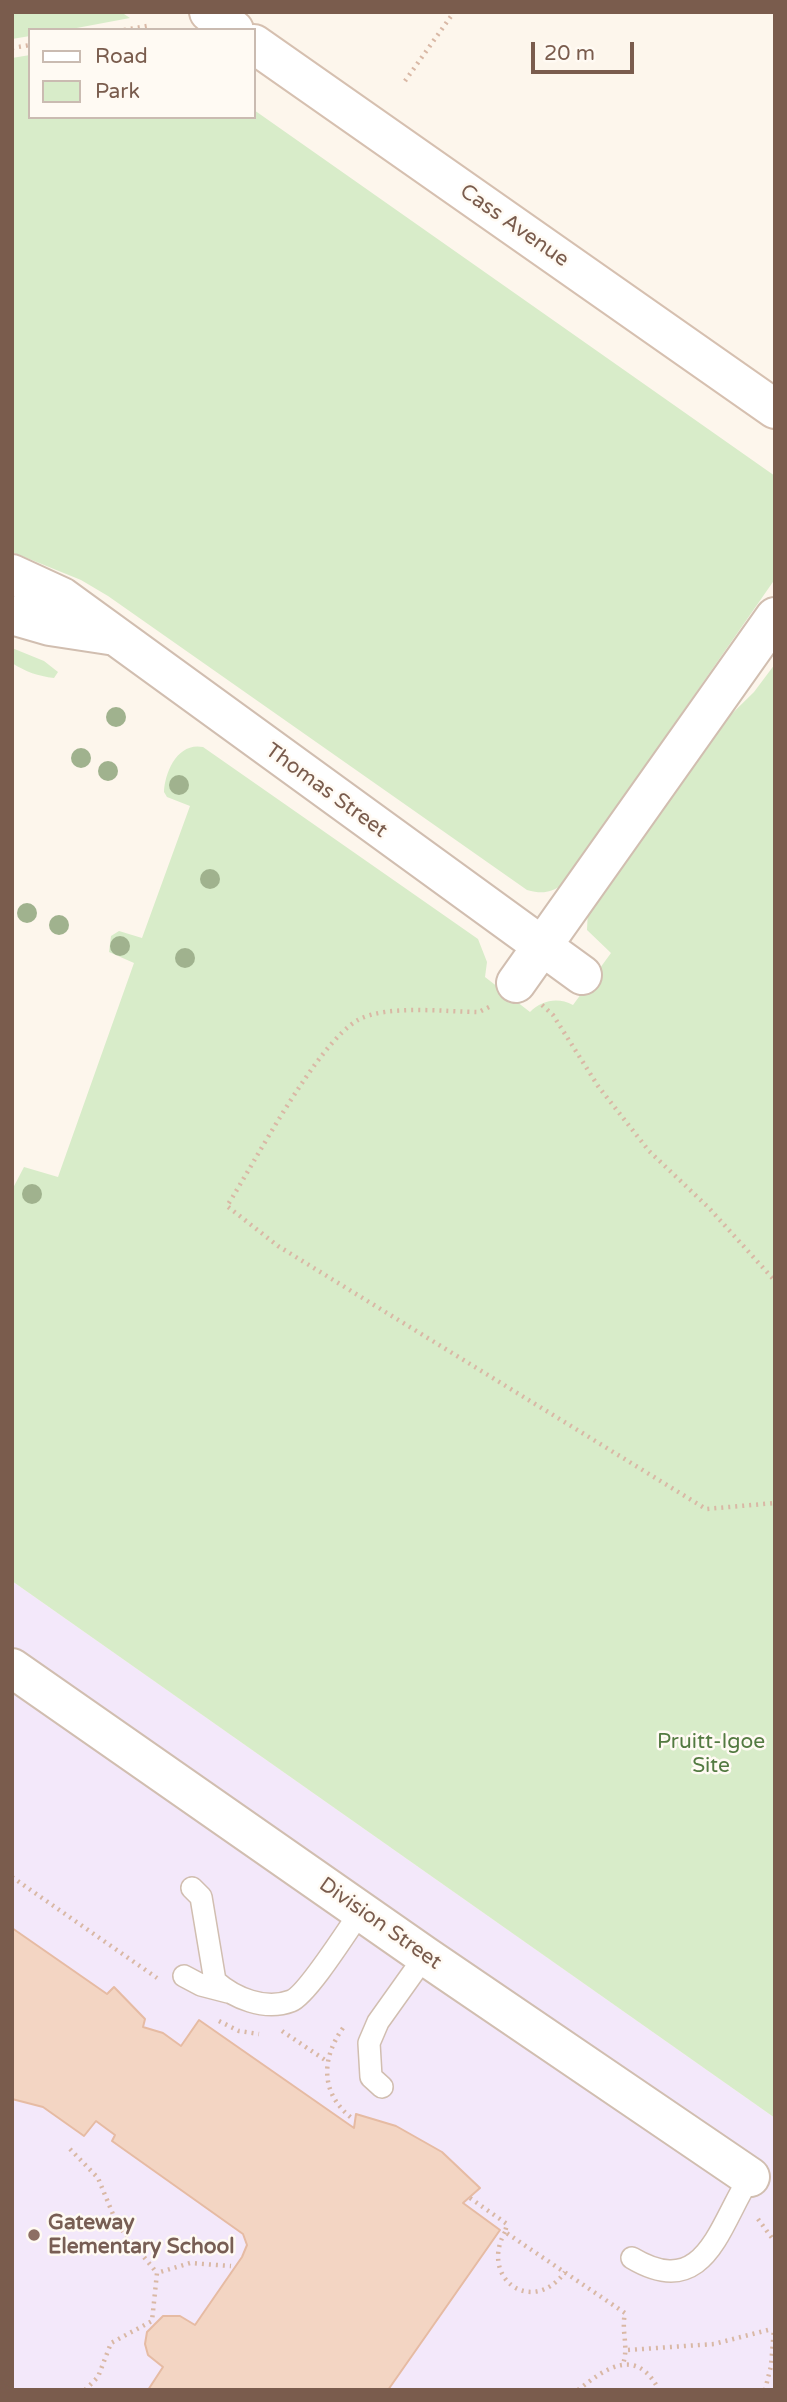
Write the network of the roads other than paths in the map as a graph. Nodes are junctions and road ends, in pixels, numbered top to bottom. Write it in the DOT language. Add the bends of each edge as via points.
graph roads {
  1 [pos="209,12"];
  2 [pos="231,28"];
  3 [pos="256,45"];
  4 [pos="775,408"];
  5 [pos="12,574"];
  6 [pos="12,615"];
  7 [pos="775,617"];
  8 [pos="110,635"];
  9 [pos="542,946"];
  10 [pos="582,975"];
  11 [pos="516,983"];
  12 [pos="12,1668"];
  13 [pos="192,1888"];
  14 [pos="361,1911"];
  15 [pos="425,1956"];
  16 [pos="184,1976"];
  17 [pos="229,1992"];
  18 [pos="382,2087"];
  19 [pos="750,2177"];
  20 [pos="632,2258"];
  1 -- 2 [label="street"];
  3 -- 4 [label="street, Cass Avenue"];
  5 -- 8 [label="street, Thomas Street" via="62,597"];
  6 -- 8 [label="street, Thomas Street"];
  7 -- 9 [label="street"];
  8 -- 9 [label="street, Thomas Street"];
  9 -- 10 [label="street, Thomas Street"];
  9 -- 11 [label="street"];
  12 -- 14 [label="street, Division Street"];
  13 -- 17 [label="lane" via="201,1897 215,1981"];
  14 -- 15 [label="street, Division Street"];
  14 -- 17 [label="lane" via="292,2001 265,2004"];
  15 -- 18 [label="lane" via="378,2022 369,2043 371,2077"];
  15 -- 19 [label="street, Division Street"];
  16 -- 17 [label="lane"];
  19 -- 20 [label="lane" via="722,2231 698,2264 675,2271 646,2266"];
}
